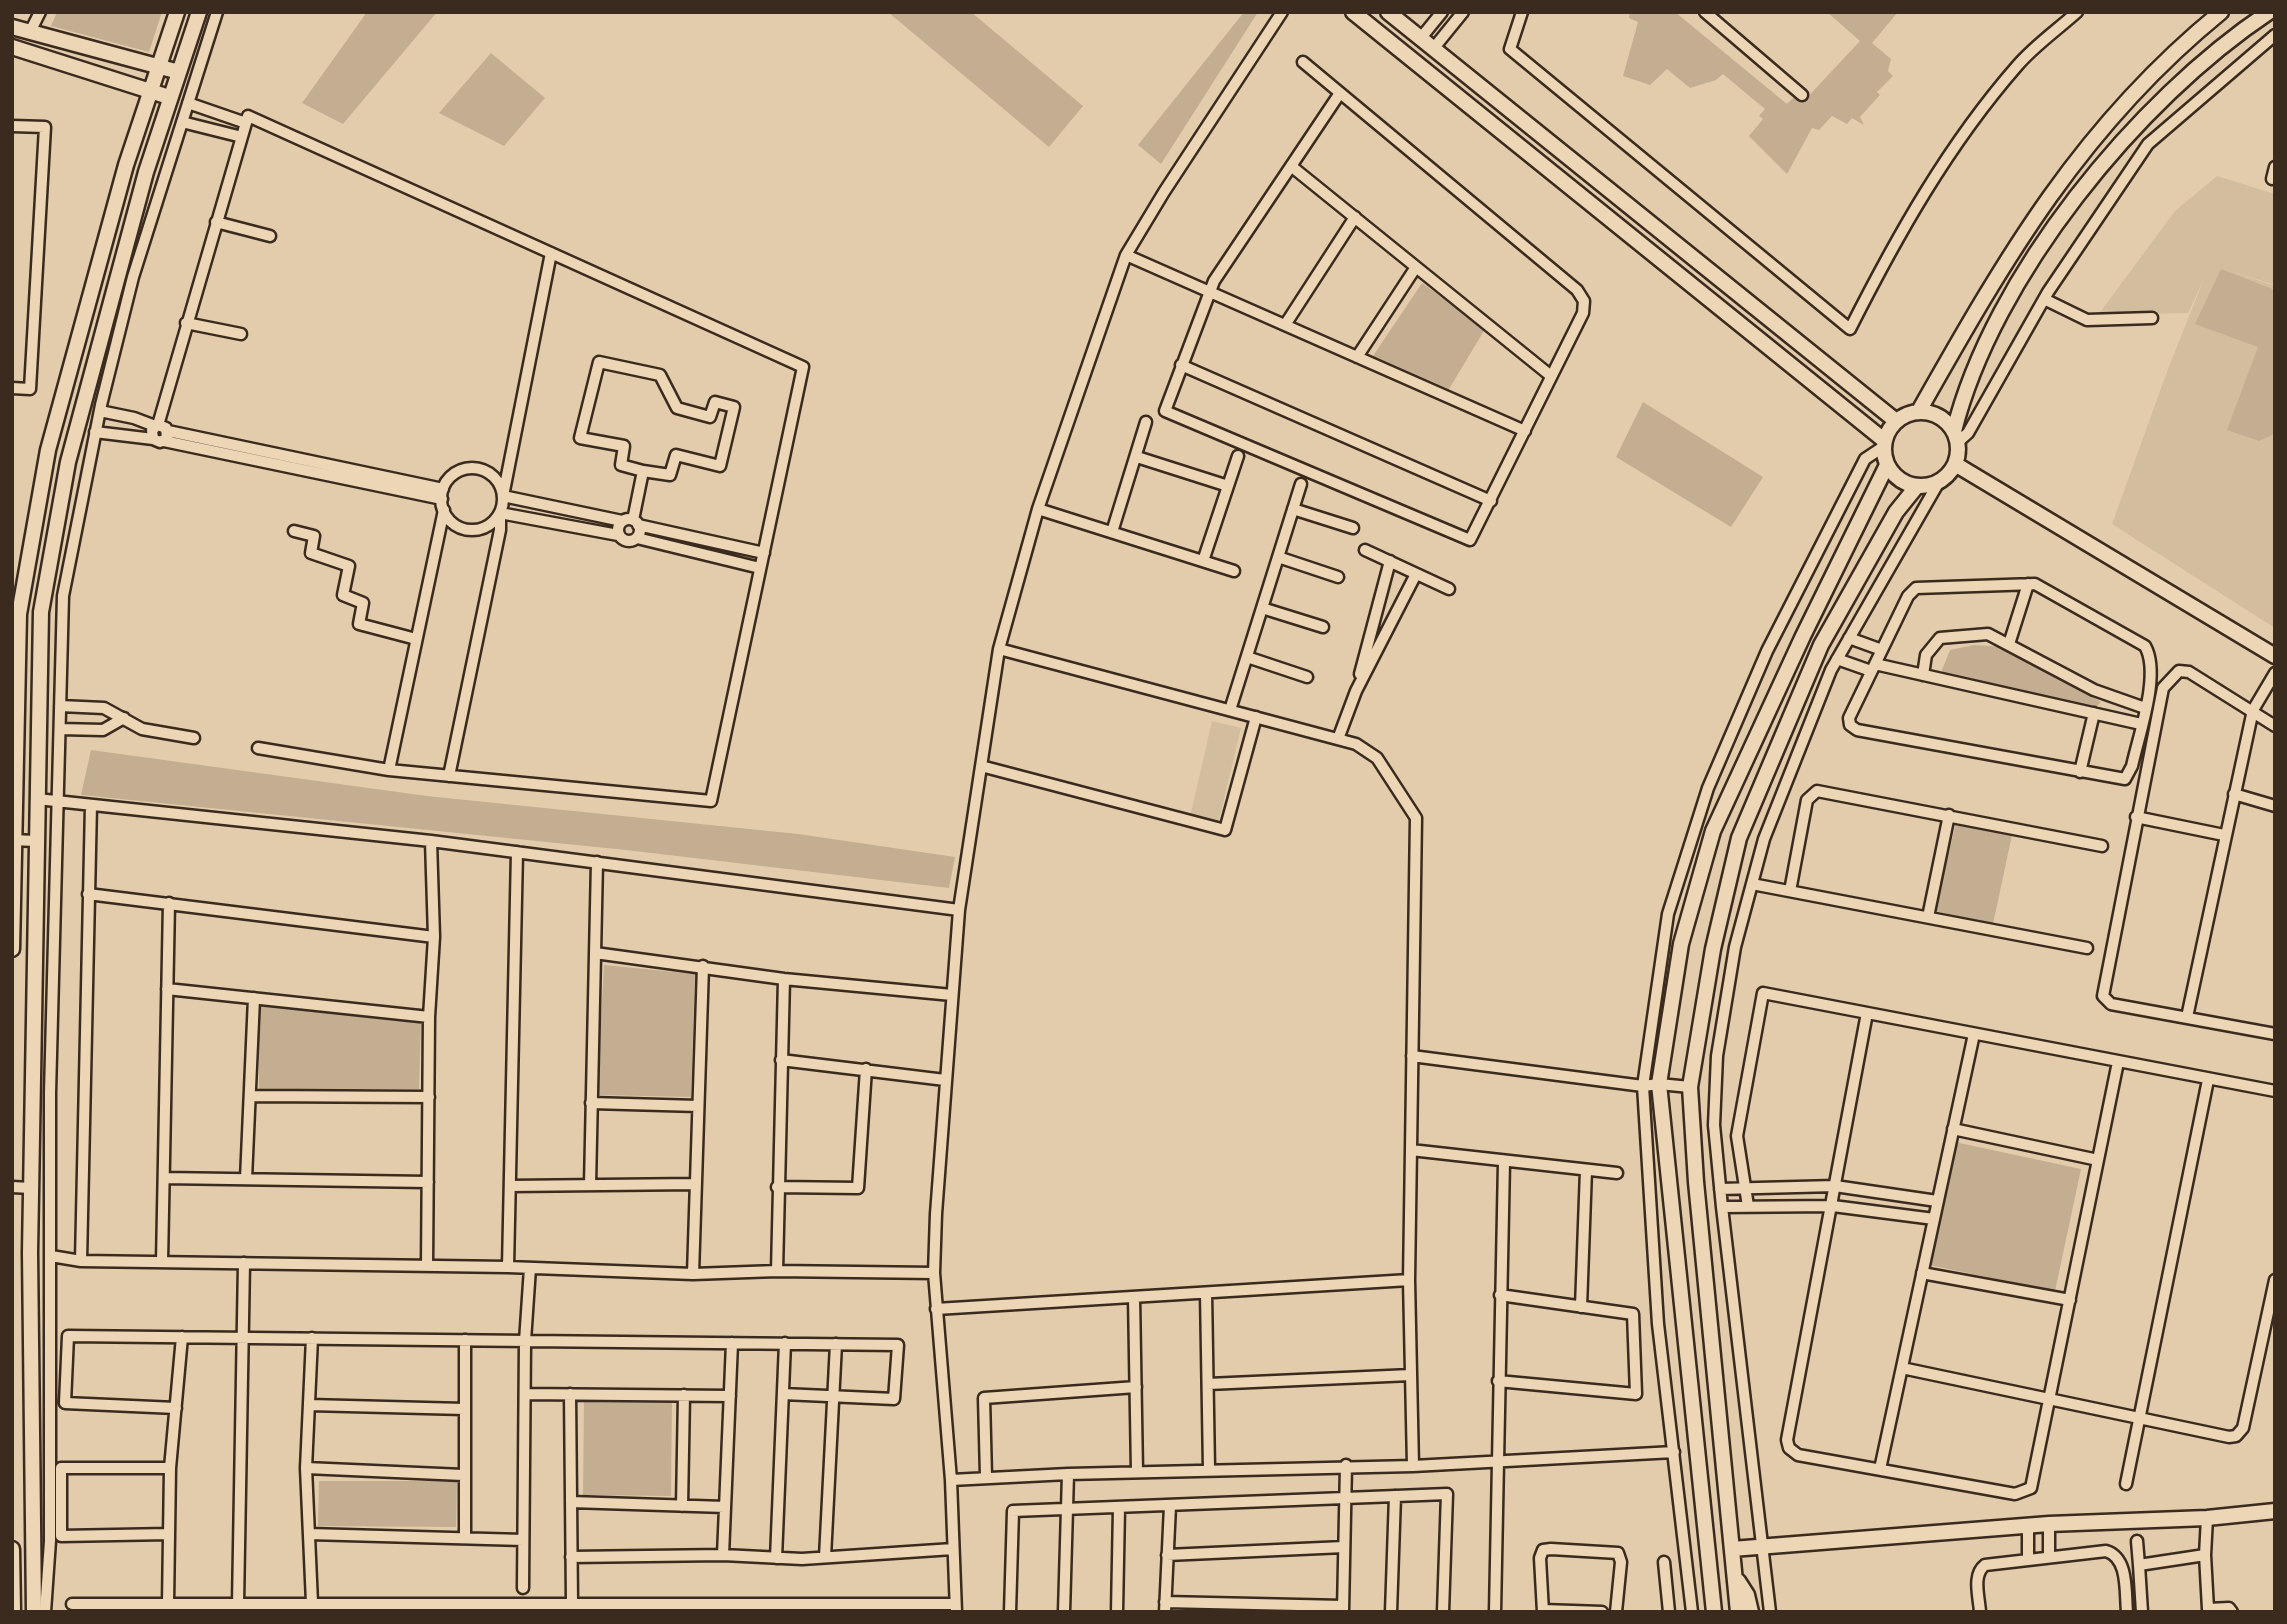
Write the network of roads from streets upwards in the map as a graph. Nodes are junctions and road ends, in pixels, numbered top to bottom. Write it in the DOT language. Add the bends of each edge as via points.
graph roads {
  1 [pos="40,12"];
  2 [pos="177,12"];
  3 [pos="199,12"];
  4 [pos="217,12"];
  5 [pos="1282,12"];
  6 [pos="1353,12"];
  7 [pos="1388,12"];
  8 [pos="1442,12"];
  9 [pos="1463,12"];
  10 [pos="1522,12"];
  11 [pos="1705,12"];
  12 [pos="2077,12"];
  13 [pos="2221,12"];
  14 [pos="2269,12"];
  15 [pos="12,27"];
  16 [pos="30,32"];
  17 [pos="2275,35"];
  18 [pos="1420,39"];
  19 [pos="12,47"];
  20 [pos="1433,49"];
  21 [pos="1303,62"];
  22 [pos="157,66"];
  23 [pos="179,72"];
  24 [pos="150,91"];
  25 [pos="1340,93"];
  26 [pos="1802,95"];
  27 [pos="169,97"];
  28 [pos="188,103"];
  29 [pos="182,122"];
  30 [pos="246,123"];
  31 [pos="12,126"];
  32 [pos="242,137"];
  33 [pos="1291,166"];
  34 [pos="2275,167"];
  35 [pos="2272,179"];
  36 [pos="1355,217"];
  37 [pos="216,222"];
  38 [pos="270,236"];
  39 [pos="551,253"];
  40 [pos="1126,255"];
  41 [pos="1416,267"];
  42 [pos="1210,292"];
  43 [pos="2044,299"];
  44 [pos="2152,318"];
  45 [pos="186,323"];
  46 [pos="1285,325"];
  47 [pos="241,334"];
  48 [pos="1357,357"];
  49 [pos="1181,365"];
  50 [pos="1551,376"];
  51 [pos="12,388"];
  52 [pos="100,411"];
  53 [pos="1919,411"];
  54 [pos="1896,421"];
  55 [pos="1146,422"];
  56 [pos="161,431"];
  57 [pos="1525,431"];
  58 [pos="95,432"];
  59 [pos="1956,436"];
  60 [pos="1884,444"];
  61 [pos="1238,456"];
  62 [pos="1137,457"];
  63 [pos="1955,464"];
  64 [pos="1888,466"];
  65 [pos="643,471"];
  66 [pos="1940,480"];
  67 [pos="1301,484"];
  68 [pos="1228,486"];
  69 [pos="1917,486"];
  70 [pos="503,496"];
  71 [pos="443,499"];
  72 [pos="1491,501"];
  73 [pos="1038,509"];
  74 [pos="1293,509"];
  75 [pos="500,513"];
  76 [pos="631,522"];
  77 [pos="1353,528"];
  78 [pos="295,531"];
  79 [pos="1112,532"];
  80 [pos="618,535"];
  81 [pos="637,538"];
  82 [pos="1365,550"];
  83 [pos="764,553"];
  84 [pos="1278,557"];
  85 [pos="1203,561"];
  86 [pos="1390,561"];
  87 [pos="760,568"];
  88 [pos="1234,571"];
  89 [pos="1416,574"];
  90 [pos="1338,577"];
  91 [pos="2028,584"];
  92 [pos="1449,589"];
  93 [pos="1262,608"];
  94 [pos="1323,627"];
  95 [pos="1849,638"];
  96 [pos="416,639"];
  97 [pos="2009,644"];
  98 [pos="999,649"];
  99 [pos="1882,650"];
  100 [pos="2275,656"];
  101 [pos="1247,657"];
  102 [pos="1837,659"];
  103 [pos="1873,668"];
  104 [pos="2275,673"];
  105 [pos="1923,675"];
  106 [pos="1307,677"];
  107 [pos="1356,691"];
  108 [pos="60,706"];
  109 [pos="2144,708"];
  110 [pos="1230,710"];
  111 [pos="2253,710"];
  112 [pos="2094,713"];
  113 [pos="1256,717"];
  114 [pos="124,718"];
  115 [pos="2141,724"];
  116 [pos="2275,726"];
  117 [pos="60,729"];
  118 [pos="194,738"];
  119 [pos="1338,739"];
  120 [pos="258,748"];
  121 [pos="981,766"];
  122 [pos="388,769"];
  123 [pos="2080,772"];
  124 [pos="449,776"];
  125 [pos="2234,794"];
  126 [pos="37,799"];
  127 [pos="58,801"];
  128 [pos="91,805"];
  129 [pos="2275,806"];
  130 [pos="1949,815"];
  131 [pos="2136,817"];
  132 [pos="2224,835"];
  133 [pos="13,840"];
  134 [pos="36,841"];
  135 [pos="431,841"];
  136 [pos="2102,846"];
  137 [pos="517,852"];
  138 [pos="597,862"];
  139 [pos="1752,884"];
  140 [pos="1790,891"];
  141 [pos="88,894"];
  142 [pos="169,903"];
  143 [pos="959,909"];
  144 [pos="1928,917"];
  145 [pos="434,937"];
  146 [pos="12,948"];
  147 [pos="2087,948"];
  148 [pos="595,953"];
  149 [pos="703,966"];
  150 [pos="784,979"];
  151 [pos="167,989"];
  152 [pos="952,995"];
  153 [pos="254,998"];
  154 [pos="1867,1013"];
  155 [pos="429,1017"];
  156 [pos="2187,1017"];
  157 [pos="1975,1034"];
  158 [pos="2275,1034"];
  159 [pos="1412,1056"];
  160 [pos="781,1060"];
  161 [pos="2118,1062"];
  162 [pos="866,1069"];
  163 [pos="945,1080"];
  164 [pos="2208,1080"];
  165 [pos="1659,1084"];
  166 [pos="1643,1086"];
  167 [pos="1690,1087"];
  168 [pos="2275,1091"];
  169 [pos="250,1096"];
  170 [pos="429,1097"];
  171 [pos="592,1103"];
  172 [pos="698,1105"];
  173 [pos="1953,1129"];
  174 [pos="1410,1150"];
  175 [pos="2098,1160"];
  176 [pos="1504,1162"];
  177 [pos="1586,1170"];
  178 [pos="1617,1173"];
  179 [pos="164,1178"];
  180 [pos="246,1179"];
  181 [pos="428,1182"];
  182 [pos="695,1184"];
  183 [pos="590,1185"];
  184 [pos="510,1186"];
  185 [pos="1835,1186"];
  186 [pos="12,1187"];
  187 [pos="777,1187"];
  188 [pos="31,1188"];
  189 [pos="1744,1188"];
  190 [pos="1720,1189"];
  191 [pos="1937,1201"];
  192 [pos="1748,1206"];
  193 [pos="1833,1206"];
  194 [pos="1722,1207"];
  195 [pos="1934,1219"];
  196 [pos="51,1256"];
  197 [pos="80,1261"];
  198 [pos="162,1262"];
  199 [pos="244,1263"];
  200 [pos="427,1266"];
  201 [pos="508,1267"];
  202 [pos="530,1268"];
  203 [pos="777,1271"];
  204 [pos="934,1273"];
  205 [pos="1922,1273"];
  206 [pos="693,1274"];
  207 [pos="1409,1280"];
  208 [pos="2275,1280"];
  209 [pos="1206,1293"];
  210 [pos="1500,1295"];
  211 [pos="1134,1297"];
  212 [pos="2070,1300"];
  213 [pos="1581,1307"];
  214 [pos="936,1309"];
  215 [pos="182,1337"];
  216 [pos="243,1337"];
  217 [pos="312,1338"];
  218 [pos="465,1340"];
  219 [pos="525,1341"];
  220 [pos="732,1343"];
  221 [pos="785,1343"];
  222 [pos="836,1344"];
  223 [pos="1902,1368"];
  224 [pos="1411,1375"];
  225 [pos="1498,1381"];
  226 [pos="1208,1384"];
  227 [pos="1136,1387"];
  228 [pos="525,1394"];
  229 [pos="570,1394"];
  230 [pos="783,1394"];
  231 [pos="684,1395"];
  232 [pos="730,1396"];
  233 [pos="833,1396"];
  234 [pos="2049,1398"];
  235 [pos="309,1405"];
  236 [pos="177,1408"];
  237 [pos="464,1409"];
  238 [pos="2141,1416"];
  239 [pos="1674,1452"];
  240 [pos="1495,1461"];
  241 [pos="1346,1465"];
  242 [pos="1413,1466"];
  243 [pos="170,1468"];
  244 [pos="306,1468"];
  245 [pos="1209,1469"];
  246 [pos="1880,1469"];
  247 [pos="1138,1472"];
  248 [pos="1068,1474"];
  249 [pos="463,1475"];
  250 [pos="986,1476"];
  251 [pos="951,1480"];
  252 [pos="2126,1484"];
  253 [pos="1395,1496"];
  254 [pos="1345,1498"];
  255 [pos="571,1502"];
  256 [pos="682,1506"];
  257 [pos="1170,1506"];
  258 [pos="725,1507"];
  259 [pos="1119,1508"];
  260 [pos="1067,1510"];
  261 [pos="2275,1511"];
  262 [pos="2207,1518"];
  263 [pos="2049,1524"];
  264 [pos="2028,1525"];
  265 [pos="169,1534"];
  266 [pos="309,1534"];
  267 [pos="465,1538"];
  268 [pos="523,1540"];
  269 [pos="2137,1541"];
  270 [pos="1344,1547"];
  271 [pos="1765,1548"];
  272 [pos="12,1549"];
  273 [pos="953,1549"];
  274 [pos="1732,1549"];
  275 [pos="723,1555"];
  276 [pos="1167,1555"];
  277 [pos="2205,1555"];
  278 [pos="2049,1556"];
  279 [pos="571,1557"];
  280 [pos="825,1557"];
  281 [pos="776,1558"];
  282 [pos="2028,1558"];
  283 [pos="1664,1562"];
  284 [pos="2139,1565"];
  285 [pos="1735,1577"];
  286 [pos="523,1588"];
  287 [pos="312,1603"];
  288 [pos="572,1603"];
  289 [pos="72,1604"];
  290 [pos="169,1604"];
  291 [pos="238,1604"];
  292 [pos="1165,1607"];
  293 [pos="956,1608"];
  294 [pos="1343,1609"];
  295 [pos="1543,1611"];
  296 [pos="13,1612"];
  297 [pos="34,1612"];
  298 [pos="45,1612"];
  299 [pos="1010,1612"];
  300 [pos="1064,1612"];
  301 [pos="1117,1612"];
  302 [pos="1391,1612"];
  303 [pos="1444,1612"];
  304 [pos="1494,1612"];
  305 [pos="1602,1612"];
  306 [pos="1616,1612"];
  307 [pos="1669,1612"];
  308 [pos="1692,1612"];
  309 [pos="1714,1612"];
  310 [pos="1738,1612"];
  311 [pos="1751,1612"];
  312 [pos="1770,1612"];
  313 [pos="1980,1612"];
  314 [pos="2126,1612"];
  315 [pos="2143,1612"];
  316 [pos="2232,1612"];
  1 -- 16 [label="street"];
  2 -- 22 [label="street"];
  3 -- 23 [label="street"];
  4 -- 28 [label="street"];
  5 -- 40 [label="street"];
  6 -- 60 [label="street"];
  7 -- 18 [label="street"];
  8 -- 18 [label="street"];
  9 -- 20 [label="street"];
  10 -- 12 [label="street" via="1510,49 1850,329 1903,225 1950,153 2018,65"];
  11 -- 26 [label="street"];
  13 -- 53 [label="street" via="2132,93 2068,169 2007,260"];
  14 -- 59 [label="street" via="2154,108 2085,186 1993,324 1968,382"];
  15 -- 16 [label="street"];
  16 -- 22 [label="street"];
  17 -- 43 [label="street" via="2148,144"];
  18 -- 20 [label="street"];
  19 -- 24 [label="street"];
  20 -- 54 [label="street"];
  21 -- 25 [label="street"];
  22 -- 23 [label="street"];
  22 -- 24 [label="street"];
  23 -- 27 [label="street"];
  24 -- 27 [label="street"];
  24 -- 133 [label="street" via="48,450 19,614"];
  25 -- 33 [label="street"];
  25 -- 50 [label="street" via="1577,290 1584,301 1583,313"];
  27 -- 126 [label="street" via="68,462 41,612"];
  28 -- 29 [label="street"];
  28 -- 30 [label="street"];
  29 -- 32 [label="street"];
  29 -- 52 [label="street" via="133,277"];
  30 -- 32 [label="street"];
  30 -- 39 [label="street" via="248,116"];
  31 -- 51 [label="street" via="45,127 30,389"];
  32 -- 37 [label="street"];
  33 -- 36 [label="street"];
  33 -- 42 [label="street"];
  34 -- 35 [label="street"];
  36 -- 41 [label="street"];
  36 -- 46 [label="street"];
  37 -- 38 [label="street"];
  37 -- 45 [label="street"];
  39 -- 70 [label="street"];
  39 -- 83 [label="street" via="803,367"];
  40 -- 42 [label="street"];
  40 -- 73 [label="street"];
  41 -- 48 [label="street"];
  41 -- 50 [label="street"];
  42 -- 46 [label="street"];
  42 -- 49 [label="street"];
  43 -- 44 [label="street" via="2087,320"];
  43 -- 59 [label="street" via="1968,433"];
  45 -- 47 [label="street"];
  45 -- 56 [label="street"];
  46 -- 48 [label="street"];
  48 -- 57 [label="street"];
  49 -- 72 [label="street"];
  49 -- 72 [label="street" via="1165,405 1169,414 1466,540 1473,536"];
  50 -- 57 [label="street"];
  52 -- 56 [label="street" via="134,418"];
  52 -- 58 [label="street"];
  53 -- 54 [label="street"];
  53 -- 59 [label="street" via="1945,420"];
  54 -- 60 [label="street"];
  55 -- 62 [label="street"];
  56 -- 58 [label="street" via="151,433 153,439"];
  56 -- 71 [label="street"];
  57 -- 72 [label="street"];
  58 -- 108 [label="street" via="63,596"];
  59 -- 63 [label="street"];
  60 -- 64 [label="street"];
  60 -- 166 [label="street" via="1865,459 1767,650 1708,788 1668,914"];
  61 -- 68 [label="street"];
  62 -- 68 [label="street"];
  62 -- 79 [label="street"];
  63 -- 66 [label="street"];
  63 -- 100 [label="street"];
  64 -- 69 [label="street" via="1895,476"];
  64 -- 165 [label="street" via="1713,831 1681,944"];
  65 -- 65 [label="street" via="670,475 676,455 720,466 734,407 715,402 710,417 677,408 660,375 598,362 580,438 624,446 621,465"];
  65 -- 76 [label="street"];
  66 -- 69 [label="street"];
  66 -- 95 [label="street"];
  67 -- 74 [label="street"];
  68 -- 85 [label="street"];
  69 -- 167 [label="street" via="1896,512 1821,645 1739,838 1713,949"];
  70 -- 71 [label="street" via="494,477 477,468 456,473"];
  70 -- 75 [label="street"];
  70 -- 76 [label="street"];
  71 -- 75 [label="street" via="457,526 467,529 486,527"];
  71 -- 96 [label="street"];
  73 -- 79 [label="street"];
  73 -- 98 [label="street"];
  74 -- 77 [label="street"];
  74 -- 84 [label="street"];
  75 -- 80 [label="street"];
  75 -- 124 [label="street"];
  76 -- 80 [label="street" via="618,527"];
  76 -- 81 [label="street"];
  76 -- 83 [label="street"];
  78 -- 96 [label="street" via="314,536 311,553 349,566 343,595 363,603 359,624"];
  79 -- 85 [label="street"];
  80 -- 81 [label="street" via="627,541"];
  81 -- 87 [label="street"];
  82 -- 86 [label="street"];
  83 -- 87 [label="street"];
  84 -- 90 [label="street"];
  84 -- 93 [label="street"];
  85 -- 88 [label="street"];
  86 -- 89 [label="street"];
  86 -- 107 [label="street"];
  87 -- 124 [label="street" via="711,801"];
  89 -- 92 [label="street"];
  89 -- 107 [label="street"];
  91 -- 97 [label="street"];
  91 -- 99 [label="street" via="1916,588"];
  91 -- 109 [label="street" via="2145,646 2152,659"];
  93 -- 94 [label="street"];
  93 -- 101 [label="street"];
  95 -- 99 [label="street"];
  95 -- 102 [label="street"];
  96 -- 122 [label="street"];
  97 -- 105 [label="street" via="1988,634 1940,638 1926,655"];
  97 -- 109 [label="street" via="2094,690"];
  98 -- 110 [label="street"];
  98 -- 121 [label="street"];
  99 -- 103 [label="street"];
  101 -- 106 [label="street"];
  101 -- 110 [label="street"];
  102 -- 103 [label="street"];
  102 -- 139 [label="street" via="1764,839"];
  103 -- 105 [label="street"];
  103 -- 123 [label="street" via="1849,718 1857,730"];
  104 -- 111 [label="street"];
  105 -- 112 [label="street"];
  107 -- 119 [label="street"];
  108 -- 114 [label="street" via="104,708"];
  108 -- 117 [label="street"];
  109 -- 115 [label="street"];
  110 -- 113 [label="street"];
  111 -- 116 [label="street"];
  111 -- 125 [label="street"];
  111 -- 131 [label="street" via="2189,672 2179,671 2170,677 2163,688"];
  112 -- 115 [label="street"];
  112 -- 123 [label="street"];
  113 -- 119 [label="street"];
  113 -- 121 [label="street" via="1225,830"];
  114 -- 117 [label="street" via="103,730"];
  114 -- 118 [label="street" via="142,729"];
  115 -- 123 [label="street" via="2125,779"];
  117 -- 127 [label="street"];
  119 -- 159 [label="street" via="1377,758 1416,818"];
  120 -- 122 [label="street"];
  121 -- 143 [label="street"];
  122 -- 124 [label="street"];
  125 -- 129 [label="street"];
  125 -- 132 [label="street"];
  126 -- 127 [label="street"];
  126 -- 134 [label="street"];
  127 -- 128 [label="street"];
  127 -- 196 [label="street" via="50,1093"];
  128 -- 135 [label="street"];
  128 -- 141 [label="street"];
  130 -- 136 [label="street"];
  130 -- 140 [label="street" via="1811,793"];
  130 -- 144 [label="street"];
  131 -- 132 [label="street"];
  131 -- 156 [label="street" via="2103,996 2111,1004"];
  132 -- 156 [label="street"];
  133 -- 134 [label="street"];
  133 -- 146 [label="street"];
  134 -- 188 [label="street"];
  135 -- 137 [label="street"];
  135 -- 145 [label="street"];
  137 -- 138 [label="street"];
  137 -- 184 [label="street"];
  138 -- 143 [label="street"];
  138 -- 148 [label="street"];
  139 -- 140 [label="street"];
  139 -- 190 [label="street" via="1735,947 1717,1056 1714,1125"];
  140 -- 144 [label="street"];
  141 -- 142 [label="street"];
  141 -- 197 [label="street"];
  142 -- 145 [label="street"];
  142 -- 151 [label="street"];
  143 -- 152 [label="street"];
  144 -- 147 [label="street"];
  145 -- 155 [label="street"];
  148 -- 149 [label="street"];
  148 -- 171 [label="street"];
  149 -- 150 [label="street"];
  149 -- 172 [label="street"];
  150 -- 152 [label="street"];
  150 -- 160 [label="street"];
  151 -- 153 [label="street"];
  151 -- 179 [label="street"];
  152 -- 163 [label="street"];
  153 -- 155 [label="street"];
  153 -- 169 [label="street"];
  154 -- 157 [label="street"];
  154 -- 185 [label="street"];
  154 -- 189 [label="street" via="1763,993 1737,1136"];
  155 -- 170 [label="street"];
  156 -- 158 [label="street"];
  157 -- 161 [label="street"];
  157 -- 173 [label="street"];
  159 -- 166 [label="street"];
  159 -- 174 [label="street"];
  160 -- 162 [label="street"];
  160 -- 187 [label="street"];
  161 -- 164 [label="street"];
  161 -- 175 [label="street"];
  162 -- 163 [label="street"];
  162 -- 187 [label="street" via="858,1188"];
  163 -- 204 [label="street"];
  164 -- 168 [label="street"];
  164 -- 238 [label="street"];
  165 -- 166 [label="street"];
  165 -- 167 [label="street"];
  165 -- 309 [label="street"];
  166 -- 239 [label="street" via="1658,1324"];
  167 -- 274 [label="street"];
  169 -- 170 [label="street"];
  169 -- 180 [label="street"];
  170 -- 181 [label="street"];
  171 -- 172 [label="street"];
  171 -- 183 [label="street"];
  172 -- 182 [label="street"];
  173 -- 175 [label="street"];
  173 -- 191 [label="street"];
  174 -- 176 [label="street"];
  174 -- 207 [label="street"];
  175 -- 212 [label="street"];
  176 -- 177 [label="street"];
  176 -- 210 [label="street"];
  177 -- 178 [label="street"];
  177 -- 213 [label="street"];
  179 -- 180 [label="street"];
  179 -- 198 [label="street"];
  180 -- 181 [label="street"];
  181 -- 200 [label="street"];
  182 -- 183 [label="street"];
  182 -- 206 [label="street"];
  183 -- 184 [label="street"];
  184 -- 201 [label="street"];
  185 -- 189 [label="street"];
  185 -- 191 [label="street"];
  185 -- 193 [label="street"];
  186 -- 188 [label="street"];
  187 -- 203 [label="street"];
  188 -- 297 [label="street"];
  189 -- 190 [label="street"];
  189 -- 192 [label="street"];
  190 -- 194 [label="street"];
  191 -- 195 [label="street"];
  192 -- 193 [label="street"];
  192 -- 194 [label="street"];
  193 -- 195 [label="street"];
  193 -- 246 [label="street" via="1787,1440 1798,1455"];
  194 -- 271 [label="street"];
  195 -- 205 [label="street"];
  196 -- 197 [label="street"];
  196 -- 298 [label="street" via="50,1541"];
  197 -- 198 [label="street"];
  198 -- 199 [label="street"];
  199 -- 200 [label="street"];
  199 -- 216 [label="street"];
  200 -- 201 [label="street"];
  201 -- 202 [label="street"];
  202 -- 206 [label="street"];
  202 -- 219 [label="street"];
  203 -- 204 [label="street"];
  203 -- 206 [label="street"];
  204 -- 214 [label="street"];
  205 -- 212 [label="street"];
  205 -- 223 [label="street"];
  207 -- 209 [label="street"];
  207 -- 224 [label="street"];
  208 -- 238 [label="street" via="2243,1428 2236,1436"];
  209 -- 211 [label="street"];
  209 -- 226 [label="street"];
  210 -- 213 [label="street"];
  210 -- 225 [label="street"];
  211 -- 214 [label="street"];
  211 -- 227 [label="street"];
  212 -- 234 [label="street"];
  213 -- 225 [label="street" via="1633,1314 1636,1394"];
  214 -- 251 [label="street"];
  215 -- 216 [label="street"];
  215 -- 236 [label="street"];
  215 -- 236 [label="street" via="68,1336 65,1403"];
  216 -- 217 [label="street"];
  216 -- 291 [label="street"];
  217 -- 218 [label="street"];
  217 -- 235 [label="street"];
  218 -- 219 [label="street"];
  218 -- 237 [label="street"];
  219 -- 220 [label="street"];
  219 -- 228 [label="street"];
  220 -- 221 [label="street"];
  220 -- 232 [label="street"];
  221 -- 222 [label="street"];
  221 -- 230 [label="street"];
  222 -- 233 [label="street"];
  222 -- 233 [label="street" via="898,1345 894,1399"];
  223 -- 234 [label="street"];
  223 -- 246 [label="street"];
  224 -- 226 [label="street"];
  224 -- 242 [label="street"];
  225 -- 240 [label="street"];
  226 -- 245 [label="street"];
  227 -- 247 [label="street"];
  227 -- 250 [label="street" via="984,1398"];
  228 -- 229 [label="street"];
  228 -- 268 [label="street"];
  229 -- 231 [label="street"];
  229 -- 255 [label="street"];
  230 -- 233 [label="street"];
  230 -- 281 [label="street"];
  231 -- 232 [label="street"];
  231 -- 256 [label="street"];
  232 -- 258 [label="street"];
  233 -- 280 [label="street"];
  234 -- 238 [label="street"];
  234 -- 246 [label="street" via="2034,1482 2024,1492"];
  235 -- 237 [label="street"];
  235 -- 244 [label="street"];
  236 -- 243 [label="street"];
  237 -- 249 [label="street"];
  238 -- 252 [label="street"];
  239 -- 240 [label="street"];
  239 -- 308 [label="street"];
  240 -- 242 [label="street"];
  240 -- 304 [label="street"];
  241 -- 242 [label="street"];
  241 -- 245 [label="street"];
  241 -- 254 [label="street"];
  243 -- 265 [label="street"];
  243 -- 265 [label="street" via="61,1468 61,1536"];
  244 -- 249 [label="street"];
  244 -- 266 [label="street"];
  245 -- 247 [label="street"];
  247 -- 248 [label="street"];
  248 -- 250 [label="street"];
  248 -- 260 [label="street"];
  249 -- 267 [label="street"];
  250 -- 251 [label="street"];
  251 -- 273 [label="street"];
  253 -- 254 [label="street"];
  253 -- 302 [label="street"];
  253 -- 303 [label="street" via="1447,1494"];
  254 -- 257 [label="street"];
  254 -- 270 [label="street"];
  255 -- 256 [label="street"];
  255 -- 279 [label="street"];
  256 -- 258 [label="street"];
  257 -- 259 [label="street"];
  257 -- 276 [label="street"];
  258 -- 275 [label="street"];
  259 -- 260 [label="street"];
  259 -- 301 [label="street"];
  260 -- 299 [label="street" via="1013,1511"];
  260 -- 300 [label="street"];
  261 -- 262 [label="street"];
  262 -- 263 [label="street"];
  262 -- 277 [label="street"];
  263 -- 264 [label="street"];
  263 -- 278 [label="street"];
  264 -- 271 [label="street"];
  264 -- 282 [label="street"];
  265 -- 290 [label="street"];
  266 -- 267 [label="street"];
  266 -- 287 [label="street"];
  267 -- 268 [label="street"];
  268 -- 286 [label="street"];
  269 -- 284 [label="street"];
  270 -- 276 [label="street"];
  270 -- 294 [label="street"];
  271 -- 274 [label="street"];
  271 -- 312 [label="street"];
  272 -- 296 [label="street"];
  273 -- 280 [label="street"];
  273 -- 293 [label="street"];
  274 -- 285 [label="street"];
  275 -- 279 [label="street"];
  275 -- 281 [label="street"];
  276 -- 292 [label="street"];
  277 -- 284 [label="street"];
  277 -- 316 [label="street" via="2208,1609 2229,1608"];
  278 -- 282 [label="street"];
  278 -- 314 [label="street" via="2112,1552 2123,1567"];
  279 -- 288 [label="street"];
  280 -- 281 [label="street"];
  282 -- 313 [label="street" via="1981,1567 1977,1578"];
  283 -- 307 [label="street"];
  284 -- 315 [label="street"];
  285 -- 310 [label="street"];
  285 -- 311 [label="street"];
  287 -- 288 [label="street"];
  287 -- 291 [label="street"];
  288 -- 293 [label="street"];
  289 -- 290 [label="street"];
  290 -- 291 [label="street"];
  292 -- 294 [label="street"];
  295 -- 305 [label="street"];
  295 -- 306 [label="street" via="1541,1558 1543,1550 1551,1549 1618,1553"];
}
